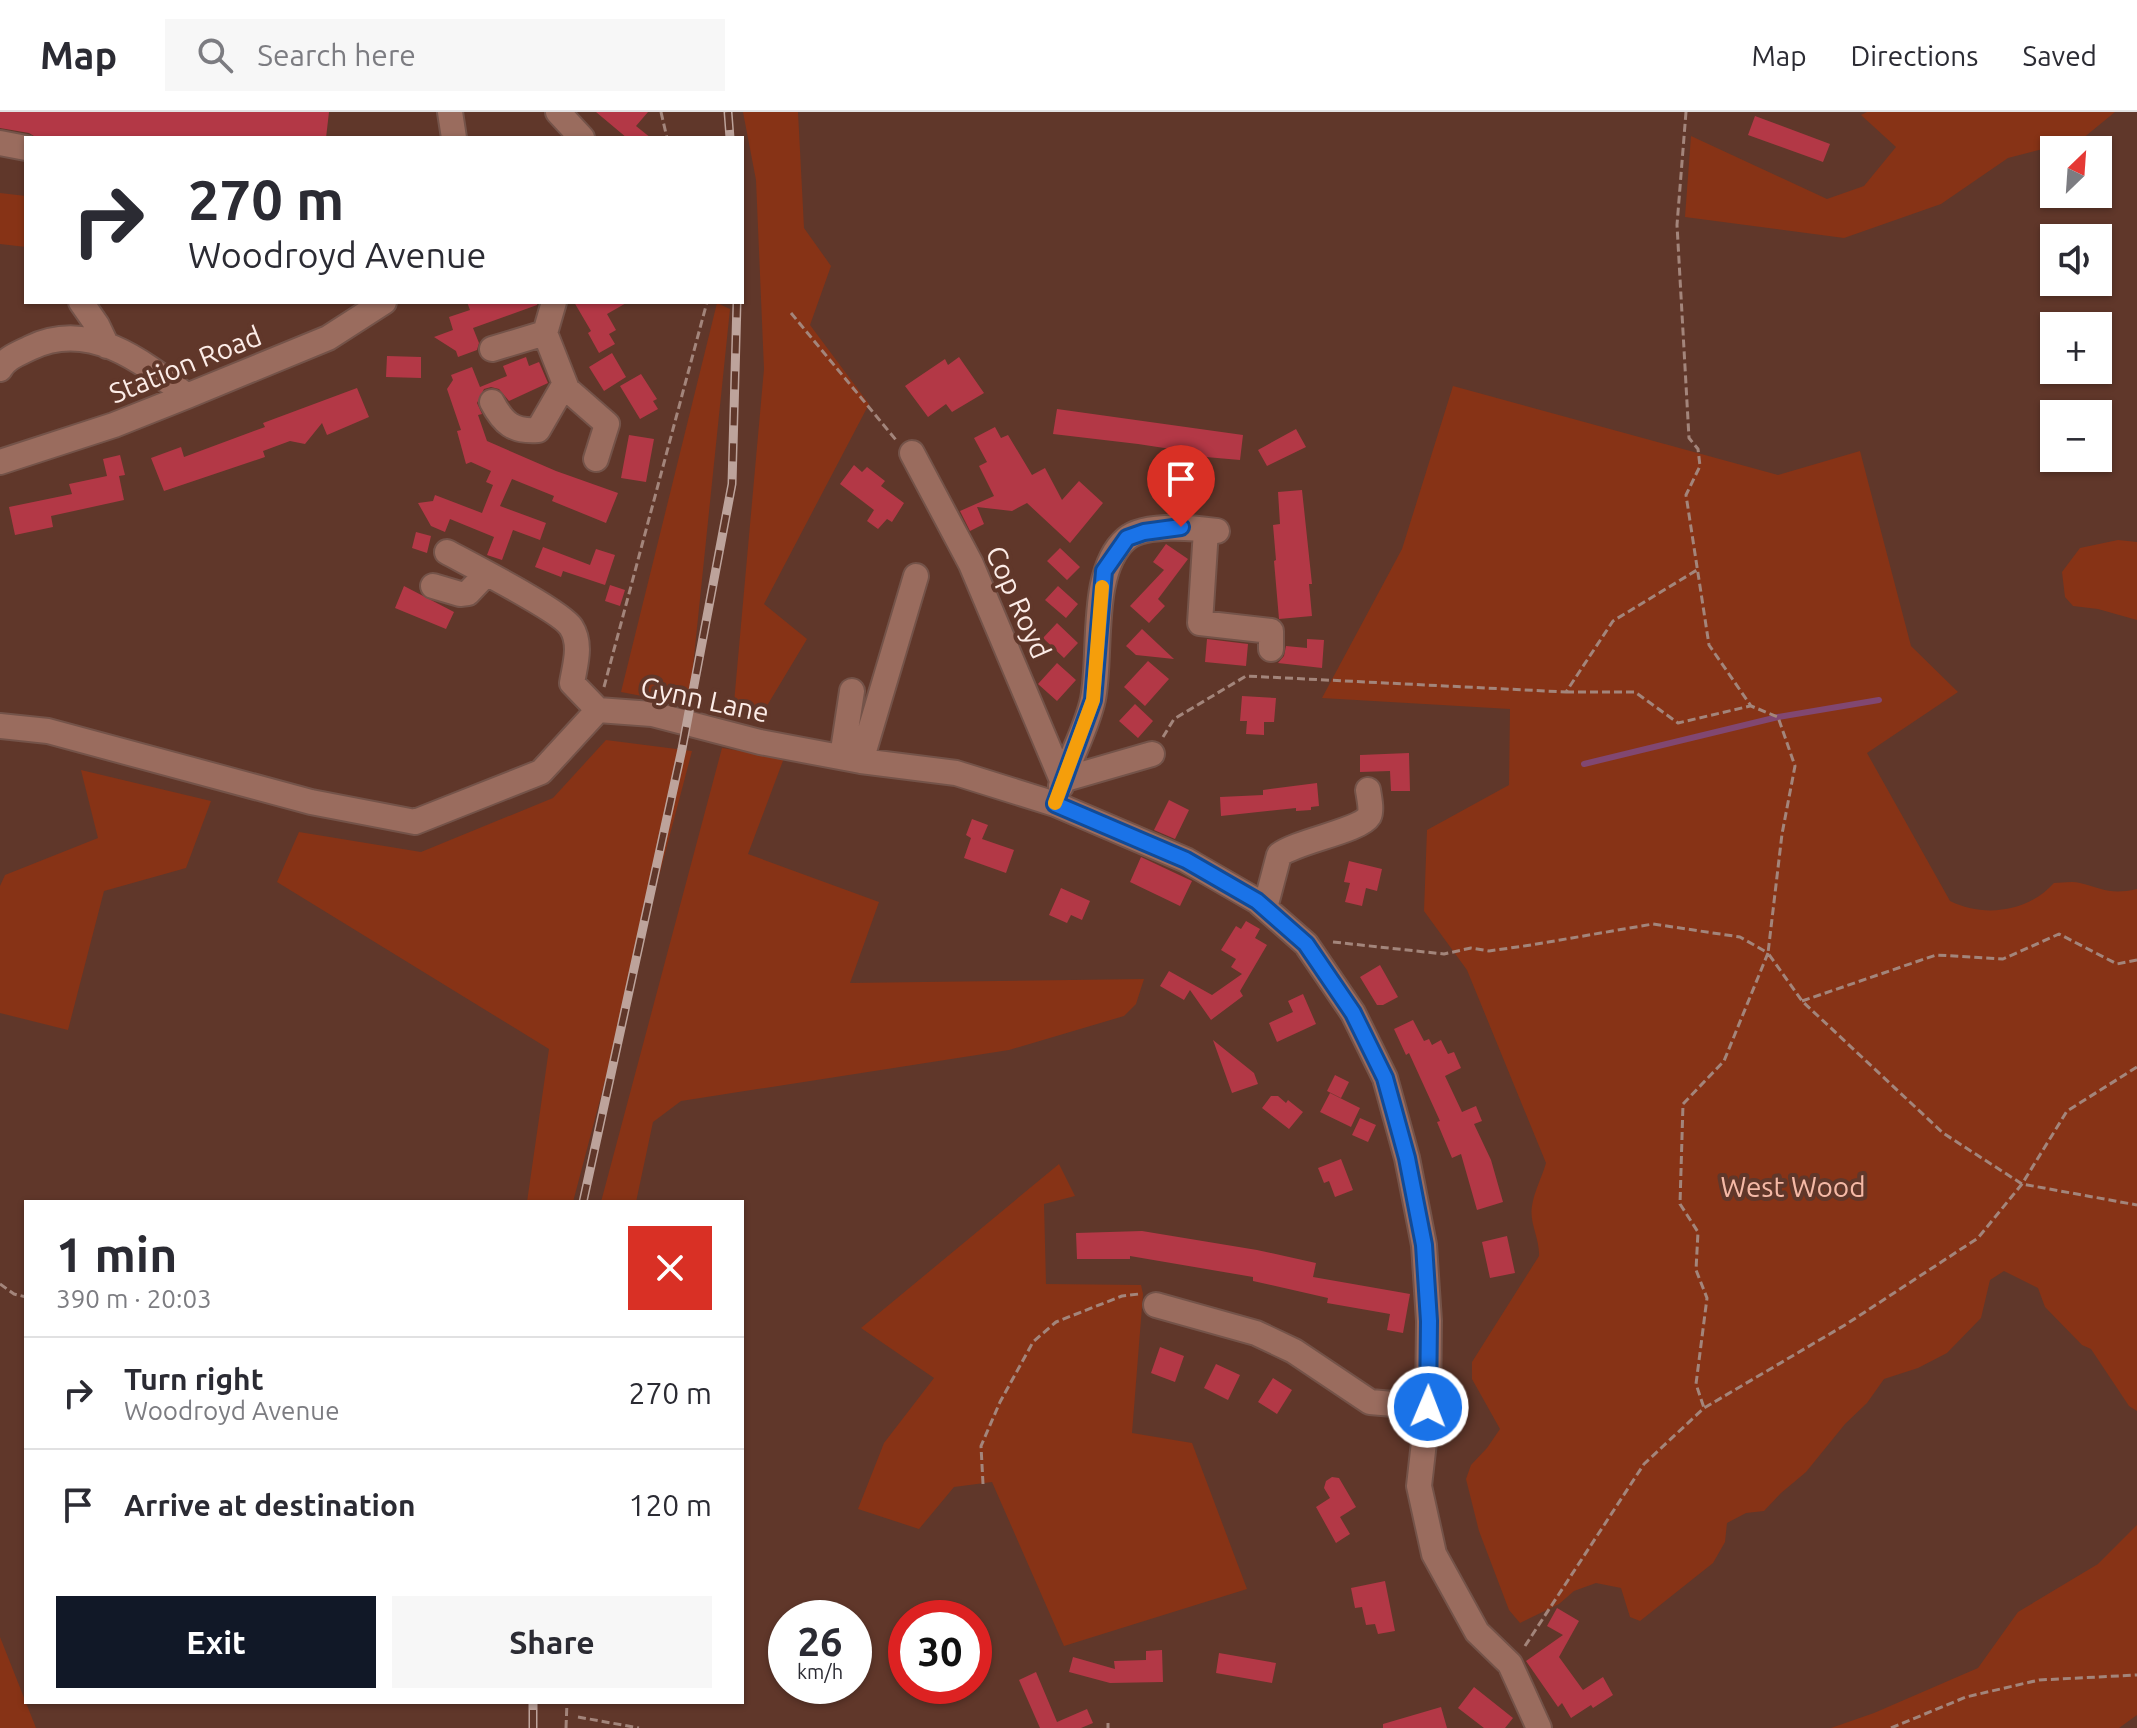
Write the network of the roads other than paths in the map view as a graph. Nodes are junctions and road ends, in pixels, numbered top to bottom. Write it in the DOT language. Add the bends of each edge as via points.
graph roads {
  1 [pos="450,112"];
  2 [pos="558,112"];
  3 [pos="454,136"];
  4 [pos="580,136"];
  5 [pos="0,143"];
  6 [pos="24,148"];
  7 [pos="82,304"];
  8 [pos="381,304"];
  9 [pos="553,304"];
  10 [pos="545,333"];
  11 [pos="107,346"];
  12 [pos="492,349"];
  13 [pos="0,369"];
  14 [pos="564,385"];
  15 [pos="187,396"];
  16 [pos="492,402"];
  17 [pos="912,453"];
  18 [pos="596,459"];
  19 [pos="0,462"];
  20 [pos="447,552"];
  21 [pos="486,574"];
  22 [pos="916,576"];
  23 [pos="433,586"];
  24 [pos="1271,649"];
  25 [pos="852,691"];
  26 [pos="598,710"];
  27 [pos="0,726"];
  28 [pos="1152,754"];
  29 [pos="852,759"];
  30 [pos="1368,790"];
  31 [pos="1059,792"];
  32 [pos="1265,908"];
  33 [pos="1156,1305"];
  34 [pos="1428,1407"];
  35 [pos="1539,1728"];
  1 -- 3 [label="street"];
  2 -- 4 [label="street"];
  5 -- 6 [label="street"];
  7 -- 11 [label="street"];
  8 -- 15 [label="street, Station Road" via="328,338"];
  9 -- 10 [label="street"];
  10 -- 12 [label="street"];
  10 -- 14 [label="street"];
  11 -- 13 [label="street" via="91,339 46,340 5,361"];
  11 -- 15 [label="street" via="144,362"];
  14 -- 16 [label="street" via="538,430 525,431 502,421"];
  14 -- 18 [label="street" via="607,424"];
  15 -- 19 [label="street, Station Road"];
  17 -- 31 [label="street, Cop Royd" via="971,564"];
  20 -- 21 [label="street"];
  21 -- 23 [label="street" via="468,593"];
  21 -- 26 [label="street" via="571,625 578,645 572,683"];
  22 -- 29 [label="street"];
  24 -- 31 [label="street" via="1271,631 1200,623 1211,530 1181,527 1127,538 1104,571 1093,700"];
  25 -- 29 [label="street"];
  26 -- 27 [label="street, Gynn Lane" via="541,772 415,822 311,802 48,731"];
  26 -- 29 [label="street, Gynn Lane" via="652,714"];
  28 -- 31 [label="street"];
  29 -- 31 [label="street, Gynn Lane"];
  30 -- 32 [label="street" via="1367,818 1279,855"];
  31 -- 32 [label="street, Gynn Lane"];
  32 -- 34 [label="street, Gynn Lane" via="1306,944 1353,1013 1385,1078 1424,1245"];
  33 -- 34 [label="street" via="1256,1333 1294,1351 1370,1402"];
  34 -- 35 [label="street, Gynn Lane" via="1419,1486 1434,1554 1477,1632 1510,1664"];
}
